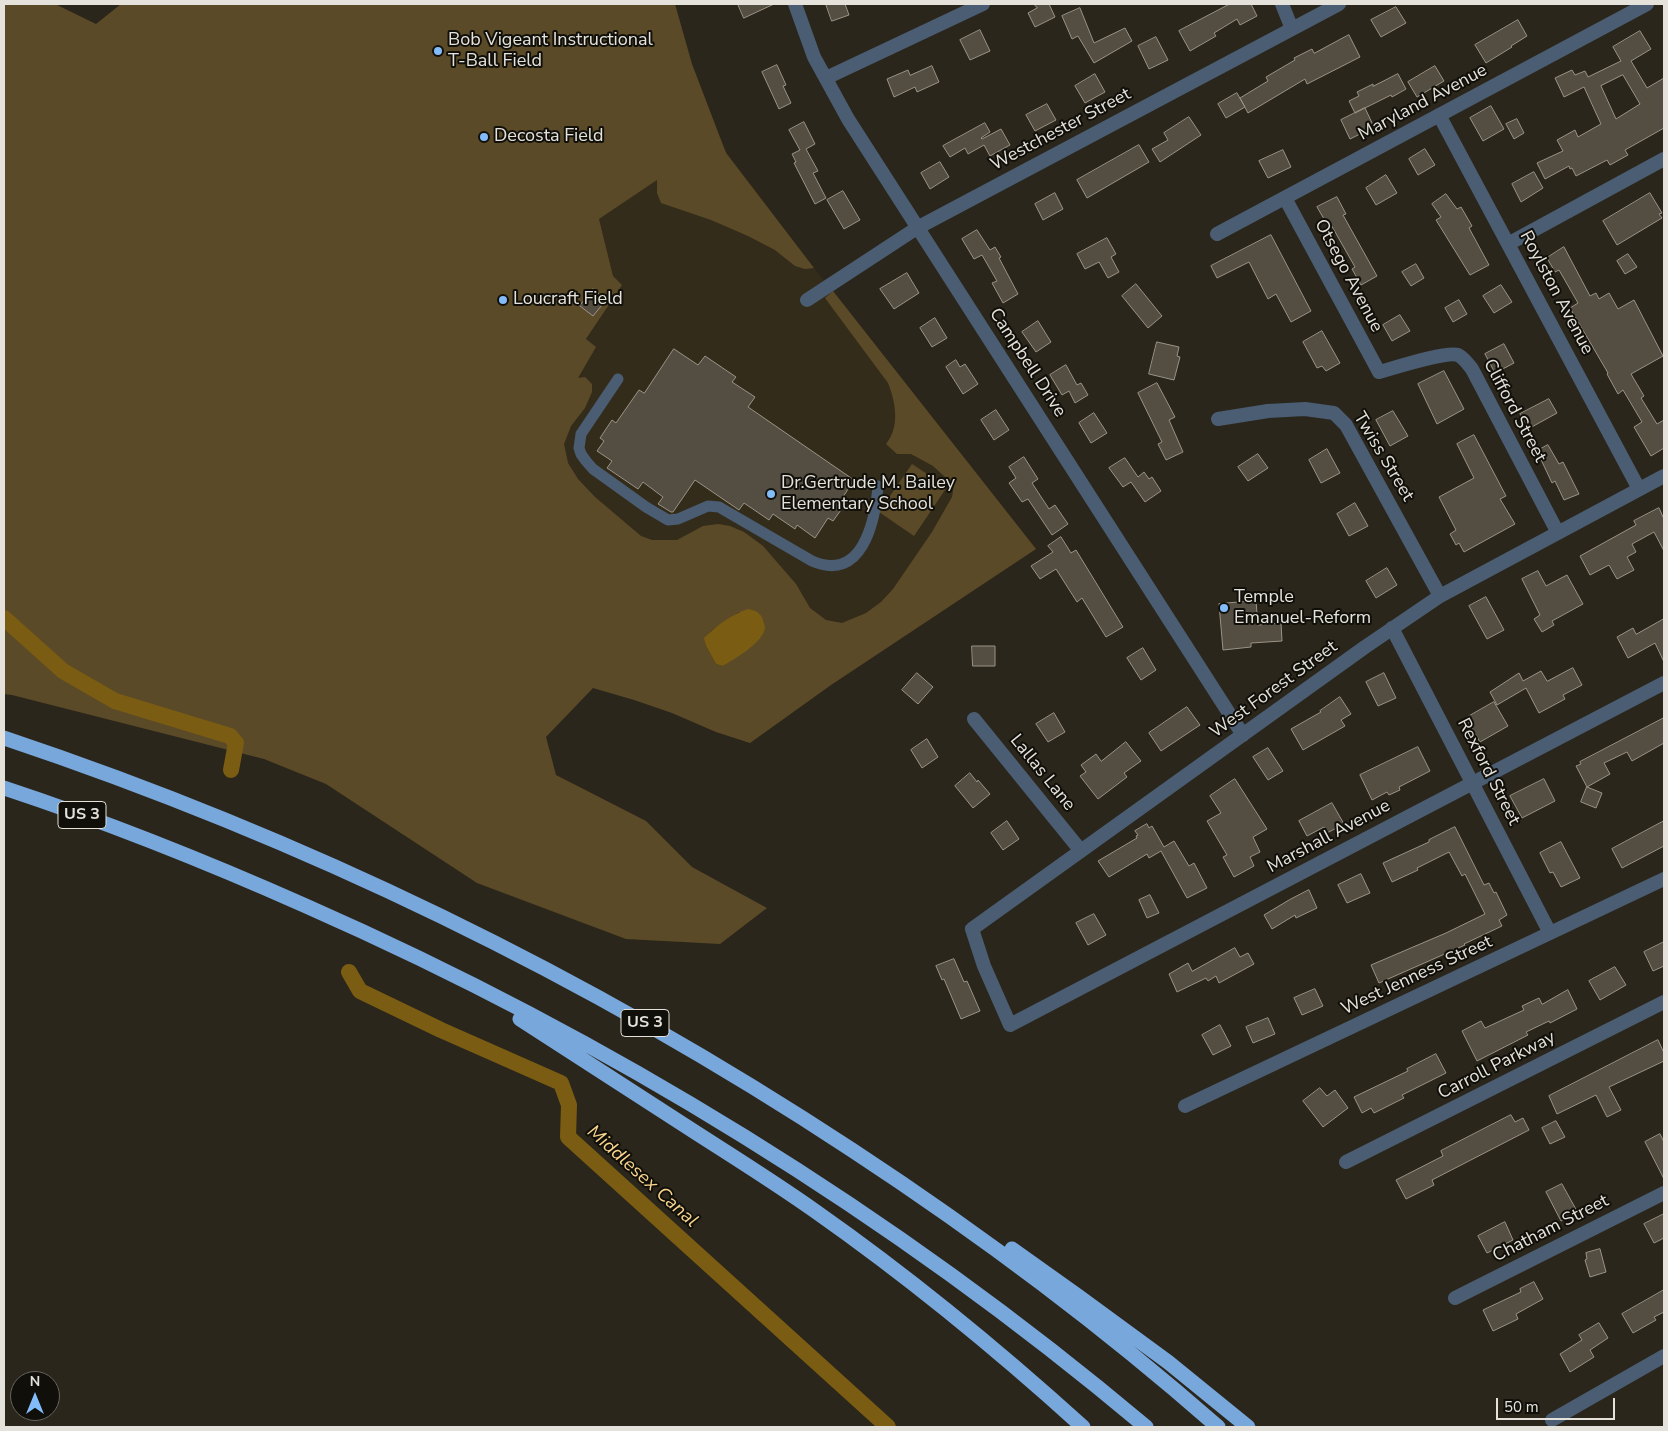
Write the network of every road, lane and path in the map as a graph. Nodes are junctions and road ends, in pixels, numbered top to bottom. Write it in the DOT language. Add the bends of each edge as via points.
graph roads {
  1 [pos="794,4"];
  2 [pos="983,4"];
  3 [pos="1282,4"];
  4 [pos="1339,4"];
  5 [pos="1647,4"];
  6 [pos="1292,29"];
  7 [pos="826,78"];
  8 [pos="1439,115"];
  9 [pos="1663,163"];
  10 [pos="1285,198"];
  11 [pos="917,228"];
  12 [pos="1218,234"];
  13 [pos="1508,244"];
  14 [pos="807,300"];
  15 [pos="1379,372"];
  16 [pos="618,379"];
  17 [pos="1218,419"];
  18 [pos="1664,476"];
  19 [pos="878,486"];
  20 [pos="1640,489"];
  21 [pos="1558,533"];
  22 [pos="1440,596"];
  23 [pos="1392,628"];
  24 [pos="1664,683"];
  25 [pos="974,719"];
  26 [pos="1243,735"];
  27 [pos="4,738"];
  28 [pos="1473,783"];
  29 [pos="4,788"];
  30 [pos="1081,851"];
  31 [pos="1664,879"];
  32 [pos="972,929"];
  33 [pos="1550,933"];
  34 [pos="445,971"];
  35 [pos="1664,1002"];
  36 [pos="1185,1106"];
  37 [pos="837,1140"];
  38 [pos="1346,1162"];
  39 [pos="1664,1193"];
  40 [pos="1455,1298"];
  41 [pos="1664,1356"];
  42 [pos="1552,1420"];
  43 [pos="1083,1427"];
  44 [pos="1146,1427"];
  45 [pos="1218,1427"];
  46 [pos="1248,1427"];
  1 -- 7 [label="street, Campbell Drive" via="814,57"];
  2 -- 7 [label="street"];
  3 -- 6 [label="street"];
  4 -- 6 [label="street, Westchester Street"];
  5 -- 8 [label="street, Maryland Avenue"];
  6 -- 11 [label="street, Westchester Street"];
  7 -- 11 [label="street, Campbell Drive"];
  8 -- 10 [label="street, Maryland Avenue"];
  8 -- 13 [label="street, Roylston Avenue"];
  9 -- 13 [label="street"];
  10 -- 12 [label="street, Maryland Avenue"];
  10 -- 15 [label="street, Otsego Avenue"];
  11 -- 14 [label="street, Westchester Street"];
  11 -- 26 [label="street, Campbell Drive"];
  13 -- 20 [label="street, Roylston Avenue"];
  15 -- 21 [label="street, Clifford Street" via="1442,356 1456,354 1463,358 1472,369"];
  16 -- 19 [label="street" via="581,434 581,454 593,469 668,520 708,506 720,507 812,561 828,566 860,552 875,512"];
  17 -- 22 [label="street, Twiss Street" via="1305,409 1334,413 1346,425"];
  18 -- 20 [label="street, West Forest Street"];
  20 -- 21 [label="street, West Forest Street"];
  21 -- 22 [label="street, West Forest Street"];
  22 -- 23 [label="street, West Forest Street"];
  23 -- 26 [label="street, West Forest Street"];
  23 -- 28 [label="street, Rexford Street"];
  24 -- 28 [label="street, Marshall Avenue"];
  25 -- 30 [label="street, Lallas Lane"];
  26 -- 30 [label="street, West Forest Street"];
  27 -- 37 [label="highway, US 3" via="176,799 388,890 542,967 642,1022"];
  28 -- 32 [label="street, Marshall Avenue" via="1010,1025"];
  28 -- 33 [label="street, Rexford Street"];
  29 -- 34 [label="highway, US 3" via="238,876"];
  30 -- 32 [label="street, West Forest Street"];
  31 -- 33 [label="street, West Jenness Street"];
  33 -- 36 [label="street, West Jenness Street"];
  34 -- 43 [label="highway" via="823,1216 953,1315"];
  34 -- 44 [label="highway, US 3" via="606,1056 792,1167 981,1298"];
  35 -- 38 [label="street, Carroll Parkway"];
  37 -- 45 [label="highway, US 3" via="1018,1266 1118,1342"];
  37 -- 46 [label="highway" via="974,1224 1062,1284 1168,1362"];
  39 -- 40 [label="street, Chatham Street"];
  41 -- 42 [label="street"];
}
